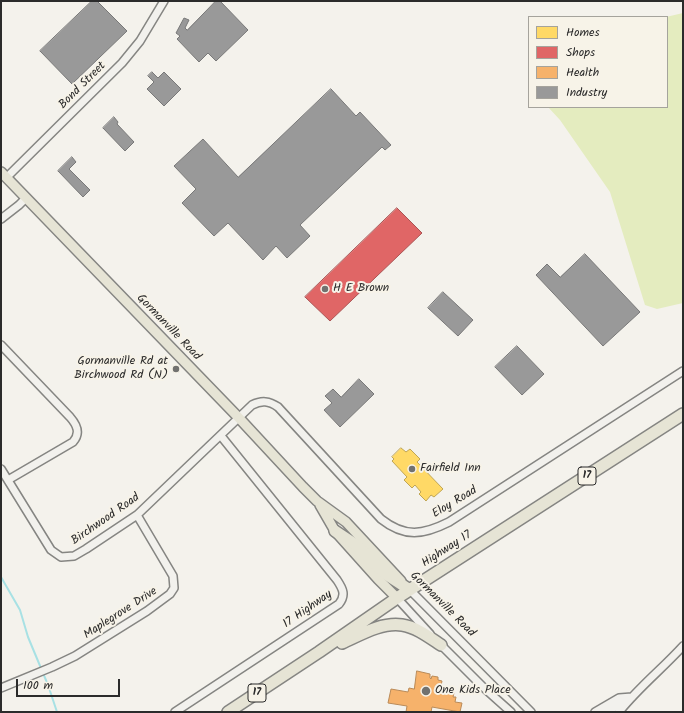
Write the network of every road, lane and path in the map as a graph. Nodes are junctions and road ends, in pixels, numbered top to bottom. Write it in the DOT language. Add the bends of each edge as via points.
graph roads {
  1 [pos="164,1"];
  2 [pos="4,175"];
  3 [pos="26,198"];
  4 [pos="1,219"];
  5 [pos="1,345"];
  6 [pos="683,371"];
  7 [pos="683,414"];
  8 [pos="239,418"];
  9 [pos="221,436"];
  10 [pos="1,469"];
  11 [pos="8,480"];
  12 [pos="317,501"];
  13 [pos="137,515"];
  14 [pos="335,531"];
  15 [pos="410,590"];
  16 [pos="397,598"];
  17 [pos="441,645"];
  18 [pos="683,646"];
  19 [pos="319,652"];
  20 [pos="1,688"];
  21 [pos="632,696"];
  22 [pos="174,712"];
  23 [pos="228,712"];
  24 [pos="511,712"];
  25 [pos="531,712"];
  26 [pos="595,712"];
  27 [pos="606,712"];
  28 [pos="619,712"];
  1 -- 2 [label="street, Bond Street" via="140,41 122,63"];
  2 -- 3 [label="main road, Gormanville Road"];
  3 -- 4 [label="street"];
  3 -- 8 [label="main road, Gormanville Road"];
  5 -- 11 [label="street" via="70,417 78,433 73,442"];
  6 -- 8 [label="street, Eloy Road" via="449,522 422,532 405,532 382,519 271,402 264,401 252,405"];
  7 -- 15 [label="highway, Highway 17 / 17"];
  8 -- 9 [label="street, Birchwood Road"];
  8 -- 12 [label="main road, Gormanville Road"];
  9 -- 13 [label="street, Birchwood Road"];
  9 -- 22 [label="street, 17 Highway" via="337,580 344,596 339,604"];
  10 -- 11 [label="street, Birchwood Road"];
  11 -- 13 [label="street, Birchwood Road" via="46,545 61,557 80,553"];
  12 -- 14 [label="main road, Gormanville Road"];
  12 -- 15 [label="main road, Gormanville Road" via="346,522"];
  13 -- 20 [label="street, Maplegrove Drive" via="173,576 174,588 170,594 75,656"];
  14 -- 15 [label="highway" via="359,547 384,573"];
  14 -- 16 [label="main road, Gormanville Road"];
  15 -- 16 [label="highway, Highway 17 / 17"];
  15 -- 25 [label="street, Gormanville Road"];
  16 -- 17 [label="street, Gormanville Road"];
  16 -- 19 [label="highway, Highway 17 / 17"];
  17 -- 19 [label="highway" via="419,631 395,625 383,626"];
  17 -- 24 [label="street, Gormanville Road"];
  18 -- 21 [label="street"];
  19 -- 23 [label="highway, Highway 17 / 17"];
  21 -- 26 [label="street" via="619,698"];
  21 -- 27 [label="street"];
  21 -- 28 [label="street"];
}
